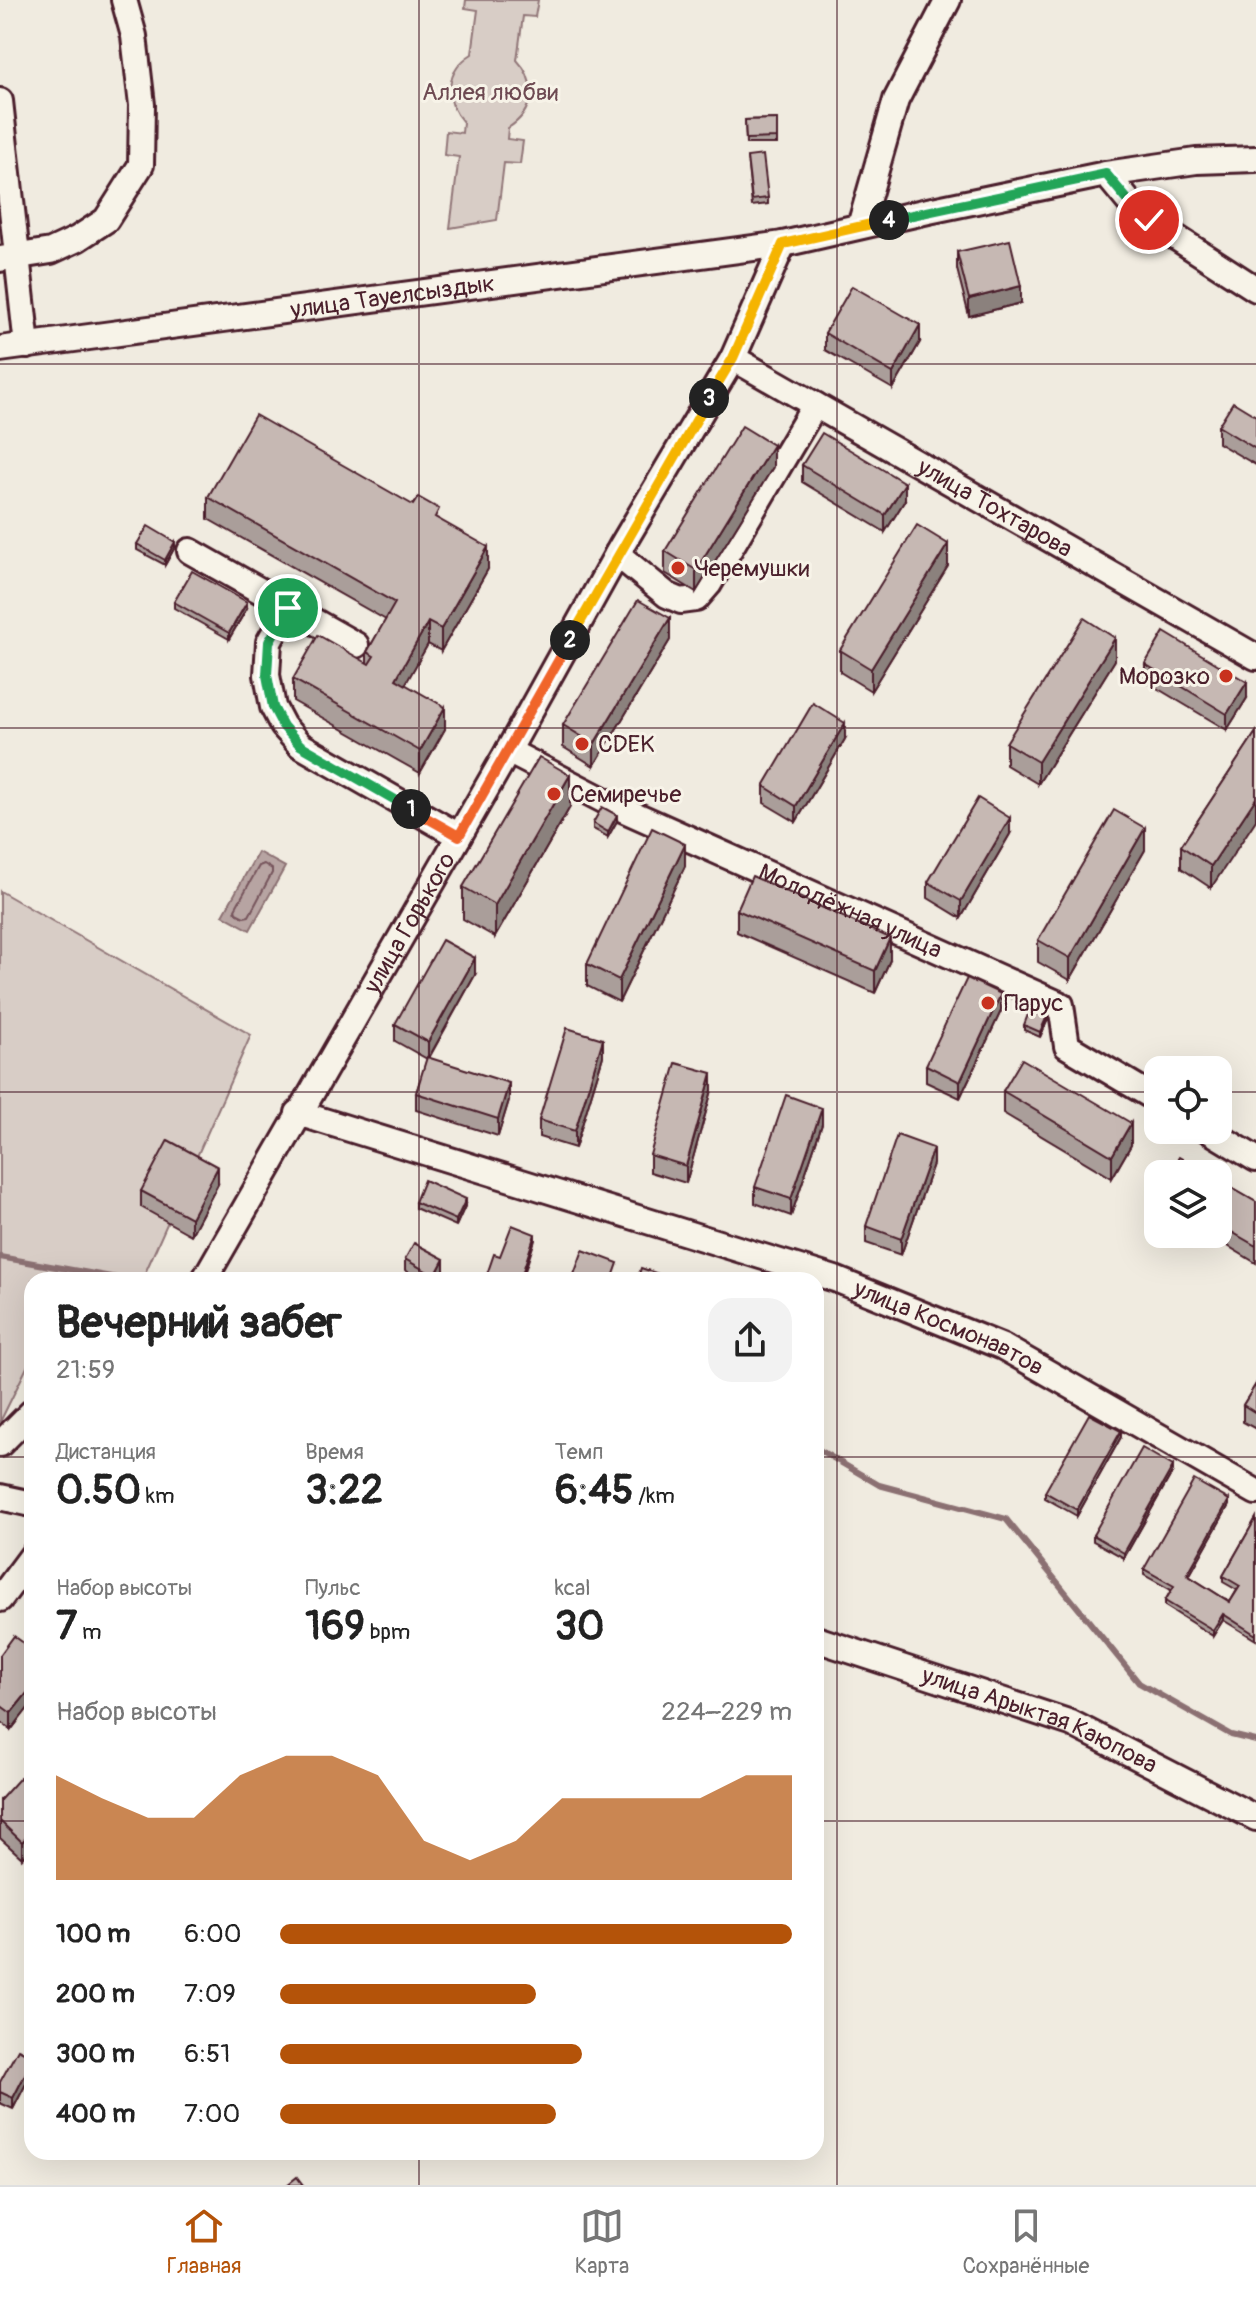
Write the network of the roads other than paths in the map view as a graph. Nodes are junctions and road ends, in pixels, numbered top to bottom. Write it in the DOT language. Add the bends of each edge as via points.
graph roads {
  1 [pos="124,0"];
  2 [pos="948,0"];
  3 [pos="0,101"];
  4 [pos="1256,159"];
  5 [pos="1106,174"];
  6 [pos="860,226"];
  7 [pos="783,244"];
  8 [pos="8,258"];
  9 [pos="1256,289"];
  10 [pos="27,346"];
  11 [pos="0,349"];
  12 [pos="733,358"];
  13 [pos="815,405"];
  14 [pos="190,551"];
  15 [pos="617,554"];
  16 [pos="288,608"];
  17 [pos="356,645"];
  18 [pos="1256,657"];
  19 [pos="508,751"];
  20 [pos="459,836"];
  21 [pos="1144,1092"];
  22 [pos="298,1113"];
  23 [pos="1231,1144"];
  24 [pos="1256,1159"];
  25 [pos="209,1272"];
  26 [pos="812,1272"];
  27 [pos="824,1276"];
  28 [pos="24,1420"];
  29 [pos="0,1444"];
  30 [pos="1256,1492"];
  31 [pos="0,1497"];
  32 [pos="24,1502"];
  33 [pos="24,1567"];
  34 [pos="0,1599"];
  35 [pos="824,1642"];
  36 [pos="1256,1818"];
  1 -- 8 [label="street" via="142,105 141,165 106,220 51,251"];
  2 -- 6 [label="street" via="896,100"];
  3 -- 8 [label="street"];
  4 -- 5 [label="street, улица Тауелсыздык"];
  5 -- 6 [label="street, улица Тауелсыздык"];
  5 -- 9 [label="street" via="1149,220"];
  6 -- 7 [label="street, улица Тауелсыздык"];
  7 -- 10 [label="street, улица Тауелсыздык"];
  7 -- 12 [label="street, улица Горького"];
  8 -- 10 [label="street"];
  10 -- 11 [label="street, улица Тауелсыздык"];
  12 -- 13 [label="street, улица Тохтарова"];
  12 -- 15 [label="street, улица Горького"];
  13 -- 15 [label="street" via="696,599 681,601 667,595"];
  13 -- 18 [label="street, улица Тохтарова"];
  14 -- 16 [label="street"];
  15 -- 19 [label="street, улица Горького"];
  16 -- 17 [label="street"];
  16 -- 20 [label="street" via="269,642 267,675 283,726 300,745"];
  19 -- 20 [label="street, улица Горького"];
  19 -- 21 [label="street, Молодёжная улица" via="609,803 1061,1005 1067,1046"];
  20 -- 22 [label="street, улица Горького"];
  22 -- 25 [label="street, улица Горького"];
  22 -- 26 [label="street, улица Космонавтов"];
  23 -- 24 [label="street"];
  27 -- 30 [label="street, улица Космонавтов" via="1003,1347"];
  28 -- 29 [label="street"];
  31 -- 32 [label="street"];
  33 -- 34 [label="street"];
  35 -- 36 [label="street, улица Арыктая Каюпова" via="1071,1723"];
}
